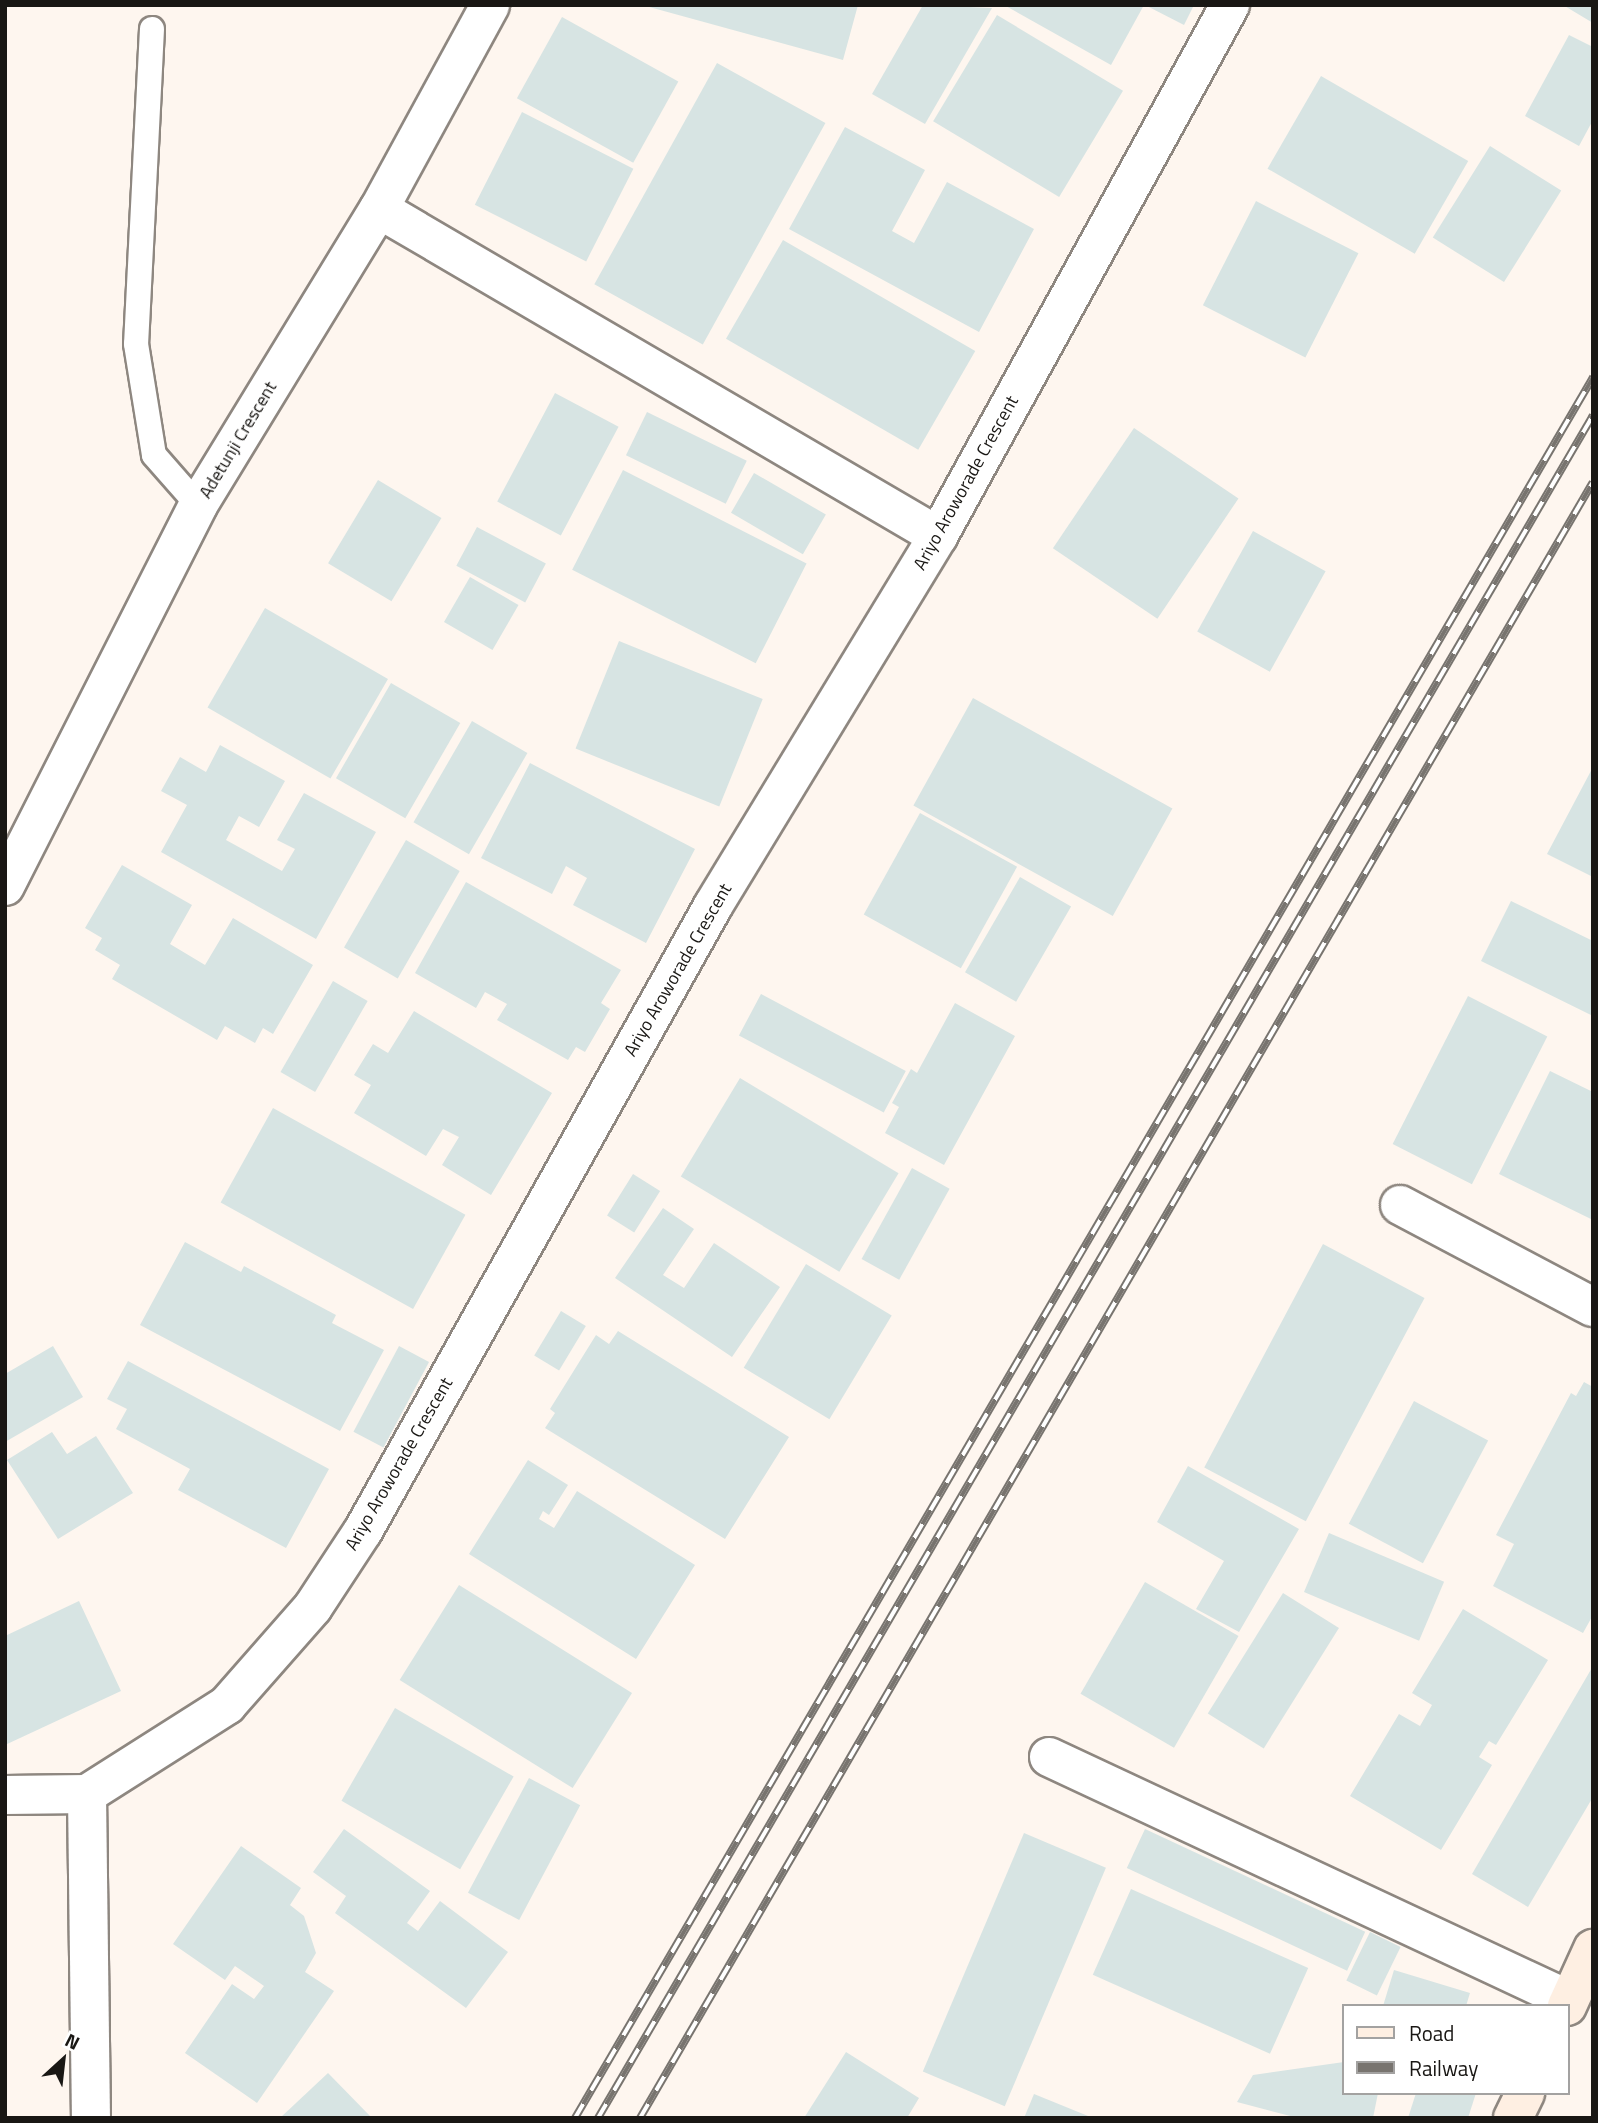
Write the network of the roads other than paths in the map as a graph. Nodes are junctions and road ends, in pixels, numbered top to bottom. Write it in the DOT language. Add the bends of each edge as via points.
graph roads {
  1 [pos="490,5"];
  2 [pos="1230,5"];
  3 [pos="152,29"];
  4 [pos="379,209"];
  5 [pos="198,505"];
  6 [pos="938,536"];
  7 [pos="5,886"];
  8 [pos="1400,1205"];
  9 [pos="1593,1307"];
  10 [pos="1049,1757"];
  11 [pos="87,1794"];
  12 [pos="5,1796"];
  13 [pos="1593,1949"];
  14 [pos="1568,2003"];
  15 [pos="1524,2095"];
  16 [pos="91,2118"];
  17 [pos="1513,2118"];
  1 -- 4 [label="street, Adetunji Crescent"];
  2 -- 6 [label="street, Ariyo Aroworade Crescent"];
  3 -- 5 [label="lane" via="136,344 154,455"];
  4 -- 5 [label="street, Adetunji Crescent"];
  4 -- 6 [label="street"];
  5 -- 7 [label="street, Adetunji Crescent"];
  6 -- 11 [label="street, Ariyo Aroworade Crescent" via="713,906 363,1531 313,1607 227,1705"];
  8 -- 9 [label="street"];
  10 -- 14 [label="street"];
  11 -- 12 [label="street"];
  11 -- 16 [label="street"];
  13 -- 14 [label="main road"];
  15 -- 17 [label="main road"];
}
